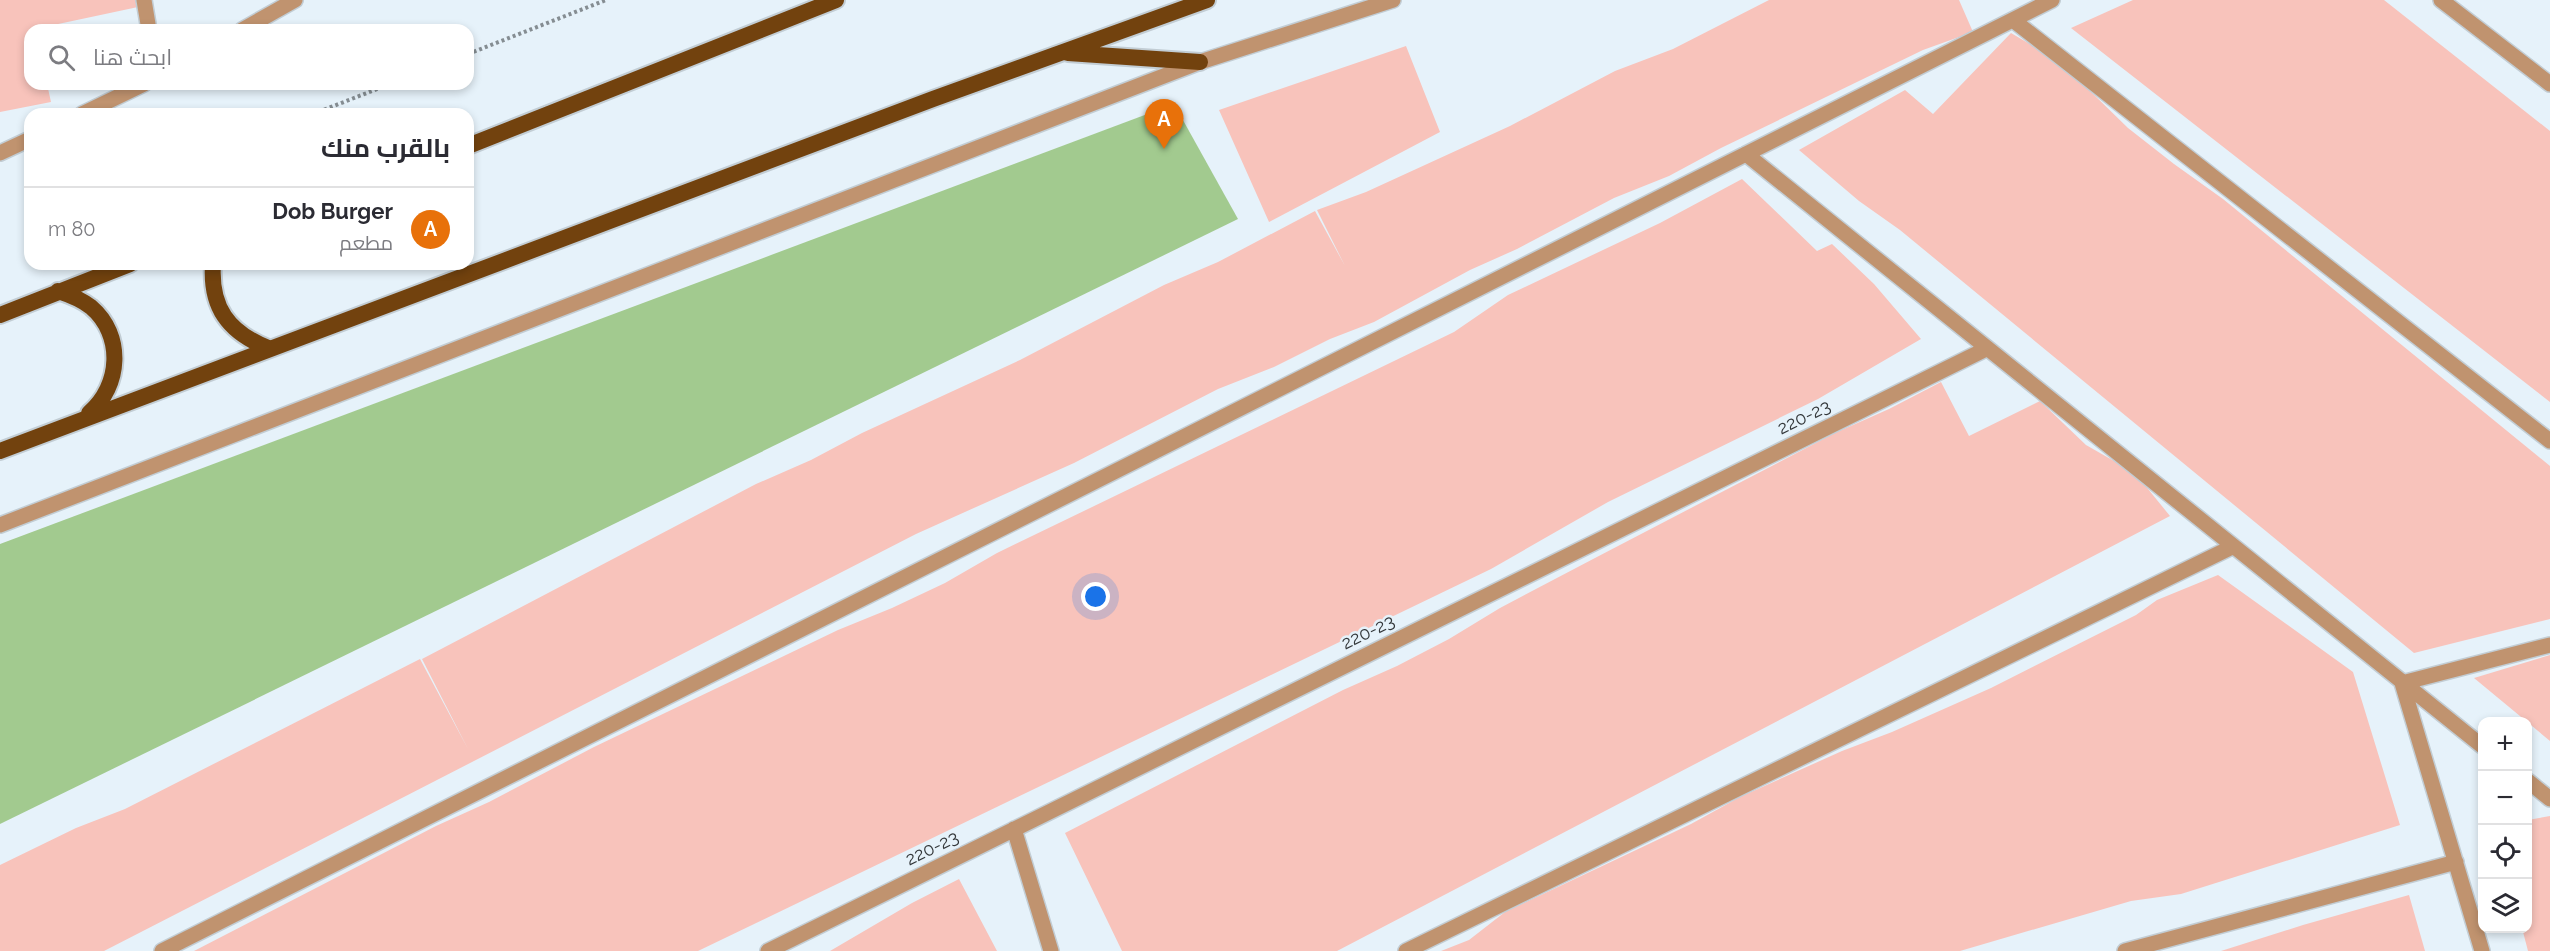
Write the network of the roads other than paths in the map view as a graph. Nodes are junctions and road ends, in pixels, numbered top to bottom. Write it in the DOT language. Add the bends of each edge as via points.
graph roads {
  1 [pos="144,0"];
  2 [pos="295,0"];
  3 [pos="836,0"];
  4 [pos="1207,0"];
  5 [pos="1392,0"];
  6 [pos="2052,0"];
  7 [pos="2441,0"];
  8 [pos="2013,20"];
  9 [pos="148,24"];
  10 [pos="253,24"];
  11 [pos="1061,52"];
  12 [pos="1200,62"];
  13 [pos="2550,84"];
  14 [pos="132,90"];
  15 [pos="94,108"];
  16 [pos="24,142"];
  17 [pos="474,144"];
  18 [pos="0,153"];
  19 [pos="1746,154"];
  20 [pos="114,270"];
  21 [pos="213,270"];
  22 [pos="58,291"];
  23 [pos="0,315"];
  24 [pos="268,348"];
  25 [pos="1986,349"];
  26 [pos="83,418"];
  27 [pos="2550,441"];
  28 [pos="0,451"];
  29 [pos="0,525"];
  30 [pos="2232,547"];
  31 [pos="2550,645"];
  32 [pos="2402,683"];
  33 [pos="2478,743"];
  34 [pos="2532,784"];
  35 [pos="2550,799"];
  36 [pos="1014,829"];
  37 [pos="2456,862"];
  38 [pos="162,951"];
  39 [pos="768,951"];
  40 [pos="1051,951"];
  41 [pos="1406,951"];
  42 [pos="2125,951"];
  43 [pos="2482,951"];
  1 -- 9 [label="street"];
  2 -- 10 [label="street"];
  3 -- 17 [label="highway"];
  4 -- 11 [label="highway"];
  5 -- 12 [label="street"];
  6 -- 8 [label="street"];
  7 -- 13 [label="street"];
  8 -- 19 [label="street"];
  8 -- 27 [label="street"];
  11 -- 12 [label="highway"];
  11 -- 24 [label="highway"];
  12 -- 29 [label="street"];
  14 -- 15 [label="street"];
  16 -- 18 [label="street"];
  19 -- 25 [label="street"];
  19 -- 38 [label="street"];
  20 -- 22 [label="highway"];
  21 -- 24 [label="highway" via="216,300 224,317 236,331"];
  22 -- 23 [label="highway"];
  22 -- 26 [label="highway" via="92,308 112,338 115,365 108,392"];
  24 -- 26 [label="highway"];
  25 -- 30 [label="street"];
  25 -- 36 [label="street, 220-23"];
  26 -- 28 [label="highway"];
  30 -- 32 [label="street"];
  30 -- 41 [label="street"];
  31 -- 32 [label="street"];
  32 -- 33 [label="street"];
  32 -- 37 [label="street"];
  34 -- 35 [label="street"];
  36 -- 39 [label="street, 220-23"];
  36 -- 40 [label="street"];
  37 -- 42 [label="street"];
  37 -- 43 [label="street"];
}
